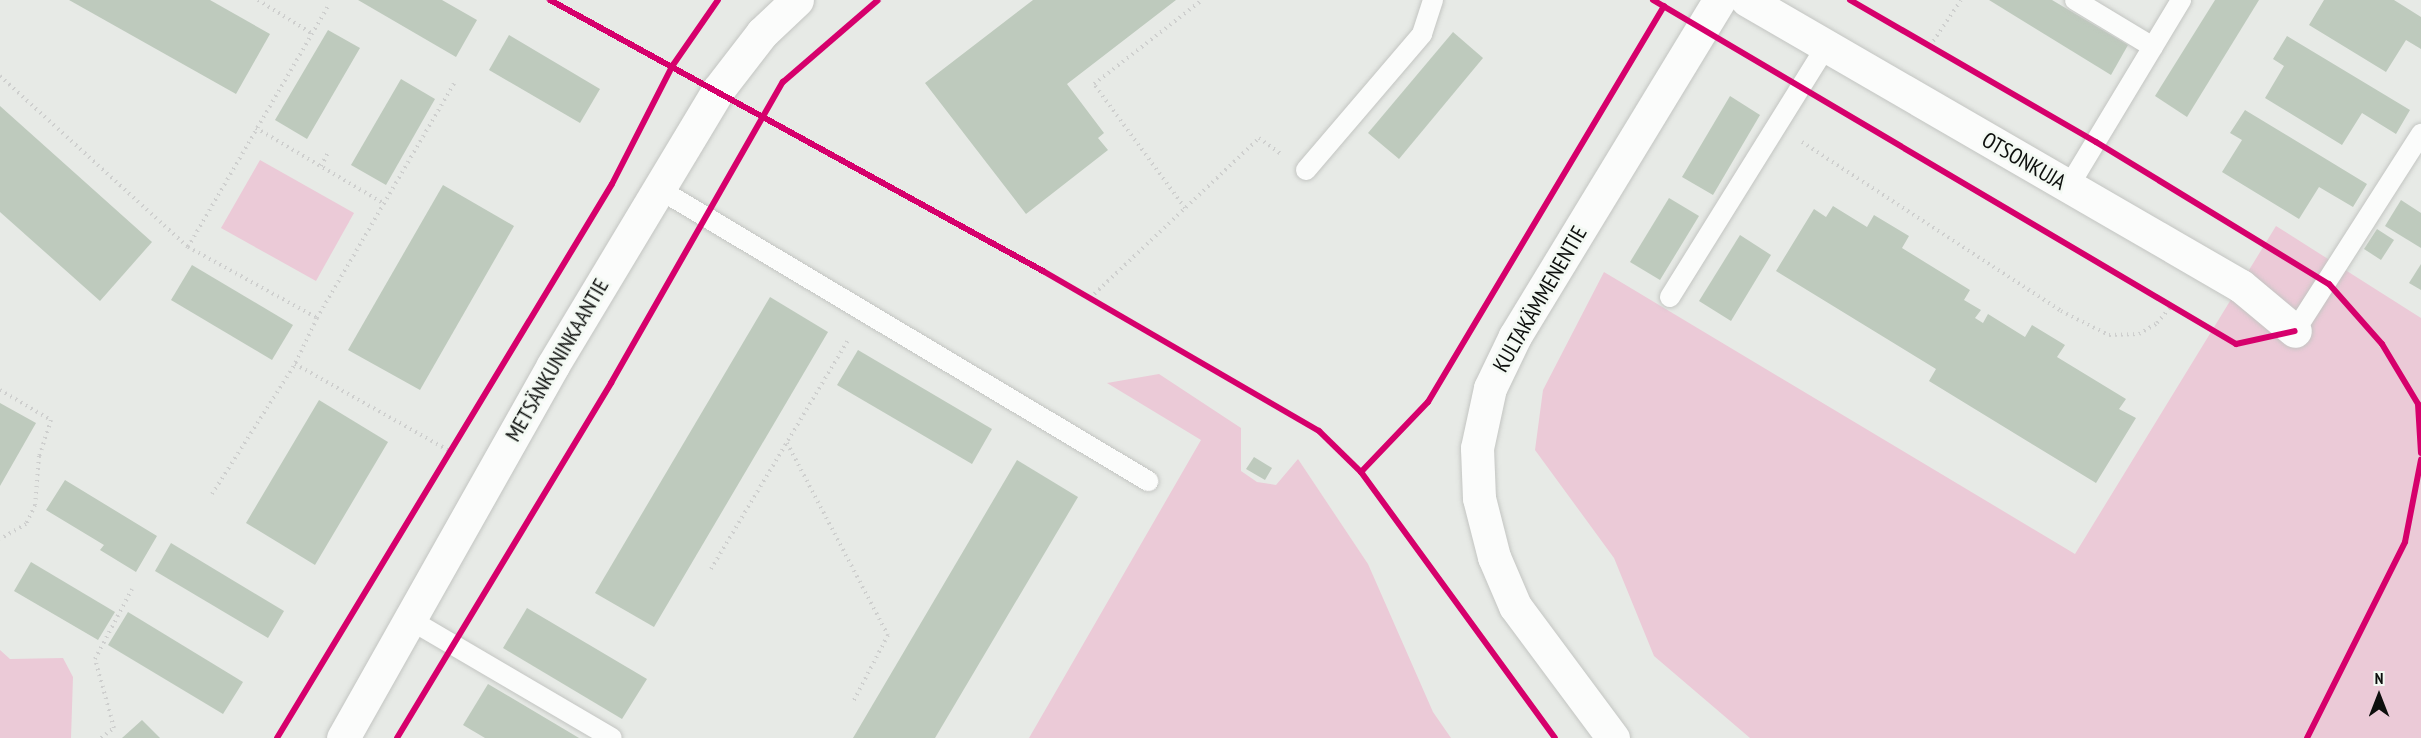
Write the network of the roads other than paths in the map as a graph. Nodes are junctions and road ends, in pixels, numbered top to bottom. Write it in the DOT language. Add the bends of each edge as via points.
graph roads {
  1 [pos="797,0"];
  2 [pos="1432,0"];
  3 [pos="1719,0"];
  4 [pos="1747,0"];
  5 [pos="2075,0"];
  6 [pos="2181,0"];
  7 [pos="1826,46"];
  8 [pos="2153,47"];
  9 [pos="2421,134"];
  10 [pos="1306,170"];
  11 [pos="2069,186"];
  12 [pos="659,189"];
  13 [pos="1670,297"];
  14 [pos="2295,331"];
  15 [pos="1148,481"];
  16 [pos="409,619"];
  17 [pos="343,738"];
  18 [pos="612,738"];
  19 [pos="1613,738"];
  1 -- 12 [label="street, METSÄNKUNINKAANTIE" via="762,33 718,90"];
  2 -- 10 [label="lane" via="1422,34"];
  3 -- 19 [label="street, KULTAKÄMMENENTIE" via="1515,336 1490,388 1478,448 1479,498 1494,556 1515,606"];
  4 -- 7 [label="street, OTSONKUJA"];
  5 -- 8 [label="lane"];
  6 -- 8 [label="lane"];
  7 -- 11 [label="street, OTSONKUJA"];
  7 -- 13 [label="lane"];
  8 -- 11 [label="lane"];
  9 -- 14 [label="lane"];
  11 -- 14 [label="street, OTSONKUJA" via="2241,286"];
  12 -- 15 [label="lane"];
  12 -- 16 [label="street, METSÄNKUNINKAANTIE"];
  16 -- 17 [label="street, METSÄNKUNINKAANTIE"];
  16 -- 18 [label="lane"];
}
